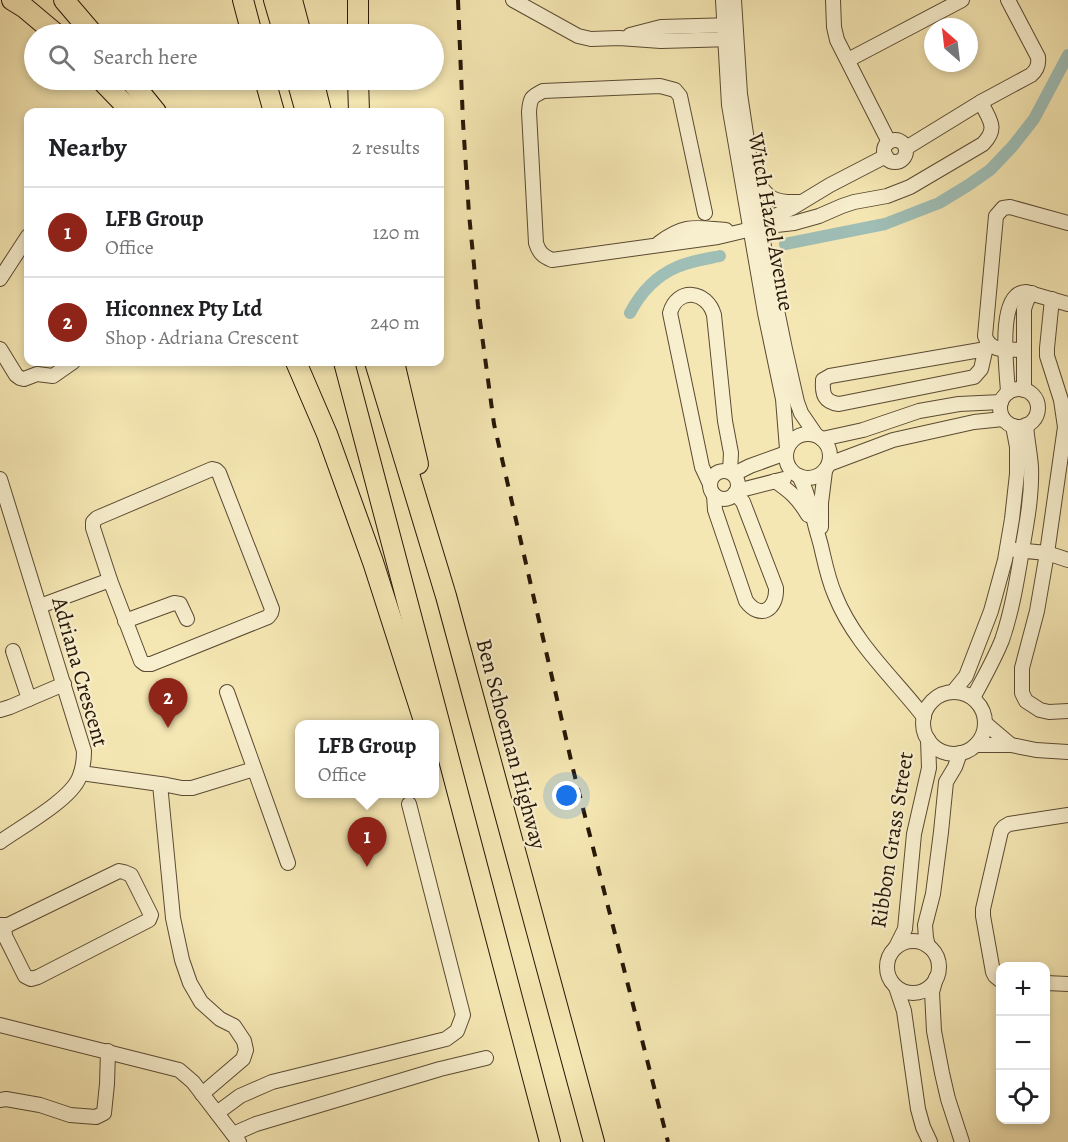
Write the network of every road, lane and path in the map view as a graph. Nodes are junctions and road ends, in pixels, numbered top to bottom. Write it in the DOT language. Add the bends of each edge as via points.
graph roads {
  1 [pos="12,0"];
  2 [pos="64,0"];
  3 [pos="243,0"];
  4 [pos="274,0"];
  5 [pos="292,0"];
  6 [pos="358,0"];
  7 [pos="513,0"];
  8 [pos="723,0"];
  9 [pos="734,0"];
  10 [pos="833,0"];
  11 [pos="962,0"];
  12 [pos="1008,0"];
  13 [pos="44,24"];
  14 [pos="84,24"];
  15 [pos="249,24"];
  16 [pos="281,24"];
  17 [pos="298,24"];
  18 [pos="358,24"];
  19 [pos="730,32"];
  20 [pos="848,60"];
  21 [pos="111,90"];
  22 [pos="138,90"];
  23 [pos="268,90"];
  24 [pos="300,90"];
  25 [pos="316,90"];
  26 [pos="358,90"];
  27 [pos="981,102"];
  28 [pos="128,108"];
  29 [pos="153,108"];
  30 [pos="273,108"];
  31 [pos="305,108"];
  32 [pos="320,108"];
  33 [pos="359,108"];
  34 [pos="890,142"];
  35 [pos="906,148"];
  36 [pos="886,156"];
  37 [pos="750,167"];
  38 [pos="905,173"];
  39 [pos="806,200"];
  40 [pos="705,213"];
  41 [pos="819,216"];
  42 [pos="1068,224"];
  43 [pos="755,226"];
  44 [pos="24,249"];
  45 [pos="0,279"];
  46 [pos="1032,293"];
  47 [pos="1052,299"];
  48 [pos="1068,304"];
  49 [pos="986,346"];
  50 [pos="0,349"];
  51 [pos="1006,349"];
  52 [pos="1024,350"];
  53 [pos="67,366"];
  54 [pos="298,366"];
  55 [pos="345,366"];
  56 [pos="378,366"];
  57 [pos="395,366"];
  58 [pos="1024,390"];
  59 [pos="1004,397"];
  60 [pos="1061,400"];
  61 [pos="1037,405"];
  62 [pos="938,408"];
  63 [pos="1014,423"];
  64 [pos="942,428"];
  65 [pos="819,437"];
  66 [pos="787,451"];
  67 [pos="827,467"];
  68 [pos="732,473"];
  69 [pos="798,476"];
  70 [pos="0,479"];
  71 [pos="775,481"];
  72 [pos="712,490"];
  73 [pos="736,492"];
  74 [pos="816,530"];
  75 [pos="821,547"];
  76 [pos="1007,549"];
  77 [pos="1022,551"];
  78 [pos="1047,553"];
  79 [pos="1068,560"];
  80 [pos="110,580"];
  81 [pos="998,587"];
  82 [pos="1015,590"];
  83 [pos="446,596"];
  84 [pos="40,606"];
  85 [pos="187,619"];
  86 [pos="125,621"];
  87 [pos="983,632"];
  88 [pos="1002,639"];
  89 [pos="13,651"];
  90 [pos="64,684"];
  91 [pos="902,689"];
  92 [pos="227,692"];
  93 [pos="953,692"];
  94 [pos="973,698"];
  95 [pos="28,699"];
  96 [pos="934,699"];
  97 [pos="0,710"];
  98 [pos="1068,711"];
  99 [pos="924,717"];
  100 [pos="424,720"];
  101 [pos="438,720"];
  102 [pos="439,723"];
  103 [pos="985,723"];
  104 [pos="928,739"];
  105 [pos="976,745"];
  106 [pos="1011,745"];
  107 [pos="1068,752"];
  108 [pos="960,753"];
  109 [pos="439,767"];
  110 [pos="254,769"];
  111 [pos="81,773"];
  112 [pos="160,784"];
  113 [pos="409,804"];
  114 [pos="1068,815"];
  115 [pos="0,842"];
  116 [pos="288,863"];
  117 [pos="910,868"];
  118 [pos="936,872"];
  119 [pos="2,925"];
  120 [pos="928,946"];
  121 [pos="896,947"];
  122 [pos="996,977"];
  123 [pos="936,978"];
  124 [pos="1050,982"];
  125 [pos="1068,984"];
  126 [pos="896,987"];
  127 [pos="0,1025"];
  128 [pos="23,1031"];
  129 [pos="0,1034"];
  130 [pos="108,1051"];
  131 [pos="486,1058"];
  132 [pos="533,1081"];
  133 [pos="202,1094"];
  134 [pos="0,1100"];
  135 [pos="217,1113"];
  136 [pos="236,1138"];
  137 [pos="550,1142"];
  138 [pos="594,1142"];
  139 [pos="930,1142"];
  140 [pos="962,1142"];
  1 -- 13 [label="highway"];
  2 -- 14 [label="highway"];
  3 -- 15 [label="highway"];
  4 -- 16 [label="highway"];
  5 -- 17 [label="highway"];
  6 -- 18 [label="highway"];
  7 -- 19 [label="street" via="578,36 591,39 661,41"];
  8 -- 19 [label="street, Witch Hazel Avenue"];
  9 -- 19 [label="street, Witch Hazel Avenue"];
  10 -- 20 [label="street" via="837,40"];
  11 -- 20 [label="street"];
  12 -- 27 [label="street" via="1039,64 1032,75"];
  19 -- 37 [label="street, Witch Hazel Avenue"];
  19 -- 43 [label="street, Witch Hazel Avenue" via="729,105"];
  20 -- 34 [label="street"];
  21 -- 28 [label="highway"];
  22 -- 29 [label="highway"];
  23 -- 30 [label="highway"];
  24 -- 31 [label="highway"];
  25 -- 32 [label="highway"];
  26 -- 33 [label="highway"];
  27 -- 35 [label="street"];
  27 -- 38 [label="street" via="993,130 983,144"];
  34 -- 35 [label="street" via="897,140"];
  34 -- 36 [label="street" via="885,148"];
  35 -- 38 [label="street"];
  36 -- 38 [label="street"];
  36 -- 39 [label="street"];
  37 -- 39 [label="street" via="772,199"];
  37 -- 43 [label="street, Witch Hazel Avenue"];
  38 -- 41 [label="street" via="887,196 854,202"];
  39 -- 41 [label="street"];
  39 -- 43 [label="street"];
  40 -- 43 [label="street" via="680,96 675,90 660,86 543,91 533,96 529,112 536,243 544,256 552,260 718,237"];
  41 -- 43 [label="street" via="794,223"];
  42 -- 49 [label="street" via="1010,207 998,213"];
  43 -- 65 [label="street, Witch Hazel Avenue" via="797,402"];
  43 -- 66 [label="street, Witch Hazel Avenue" via="768,329 783,399"];
  44 -- 45 [label="street"];
  46 -- 47 [label="street"];
  46 -- 51 [label="street" via="1021,292 1012,300"];
  46 -- 52 [label="street" via="1024,309"];
  47 -- 48 [label="street"];
  47 -- 60 [label="street" via="1047,356"];
  49 -- 49 [label="street" via="981,369 974,377 961,381 839,404 831,403 822,390 823,380 830,376"];
  49 -- 51 [label="street"];
  50 -- 53 [label="street" via="20,378 52,376"];
  51 -- 52 [label="street"];
  51 -- 59 [label="street"];
  52 -- 58 [label="street"];
  54 -- 100 [label="highway" via="373,562"];
  55 -- 101 [label="highway"];
  56 -- 83 [label="highway, Ben Schoeman Highway"];
  57 -- 83 [label="highway"];
  58 -- 59 [label="street"];
  58 -- 61 [label="street"];
  59 -- 62 [label="street"];
  59 -- 63 [label="street" via="1000,414"];
  60 -- 61 [label="street"];
  60 -- 78 [label="street" via="1065,427"];
  61 -- 63 [label="street" via="1031,422"];
  62 -- 64 [label="street"];
  62 -- 65 [label="street" via="863,430"];
  63 -- 64 [label="street" via="975,422"];
  63 -- 76 [label="street" via="1017,474"];
  63 -- 77 [label="street" via="1031,465"];
  64 -- 67 [label="street" via="893,440"];
  65 -- 66 [label="street" via="802,435 790,443"];
  65 -- 67 [label="street" via="830,450"];
  66 -- 68 [label="street"];
  66 -- 69 [label="street" via="788,466"];
  67 -- 69 [label="street" via="813,478"];
  67 -- 75 [label="street" via="821,503"];
  68 -- 72 [label="street" via="716,472"];
  68 -- 72 [label="street" via="714,315 701,297 685,296 672,305 670,314 702,467"];
  68 -- 73 [label="street" via="738,482"];
  69 -- 71 [label="street"];
  69 -- 74 [label="street" via="807,493"];
  70 -- 84 [label="street, Adriana Crescent"];
  71 -- 73 [label="street"];
  71 -- 74 [label="street" via="801,502"];
  72 -- 73 [label="street" via="723,499"];
  72 -- 73 [label="street" via="746,601 759,611 768,609 774,604 776,588"];
  74 -- 75 [label="street"];
  75 -- 91 [label="street" via="845,617 869,653"];
  76 -- 77 [label="street"];
  76 -- 81 [label="street"];
  77 -- 78 [label="street"];
  77 -- 82 [label="street"];
  78 -- 79 [label="street"];
  78 -- 98 [label="street" via="1022,668 1022,693 1026,701 1040,710"];
  80 -- 84 [label="street"];
  80 -- 86 [label="street"];
  80 -- 86 [label="street" via="93,522 216,470 272,613 151,664 141,661"];
  81 -- 82 [label="street"];
  81 -- 87 [label="street"];
  82 -- 88 [label="street"];
  83 -- 138 [label="highway, Ben Schoeman Highway"];
  84 -- 90 [label="street, Adriana Crescent"];
  85 -- 86 [label="street" via="180,604 174,603"];
  87 -- 88 [label="street"];
  87 -- 93 [label="street" via="966,676"];
  88 -- 94 [label="street"];
  89 -- 95 [label="street"];
  90 -- 95 [label="street"];
  90 -- 111 [label="street, Adriana Crescent" via="84,751"];
  91 -- 96 [label="street"];
  91 -- 99 [label="street"];
  92 -- 110 [label="street"];
  93 -- 94 [label="street"];
  93 -- 96 [label="street"];
  94 -- 103 [label="street" via="984,713"];
  95 -- 97 [label="street"];
  96 -- 99 [label="street"];
  99 -- 104 [label="street"];
  102 -- 132 [label="highway"];
  103 -- 105 [label="street"];
  103 -- 106 [label="street"];
  104 -- 108 [label="street" via="942,751"];
  104 -- 117 [label="street, Ribbon Grass Street" via="929,768"];
  105 -- 106 [label="street"];
  105 -- 108 [label="street"];
  106 -- 107 [label="street"];
  108 -- 118 [label="street, Ribbon Grass Street" via="946,782"];
  109 -- 132 [label="highway"];
  110 -- 112 [label="street" via="192,788"];
  110 -- 116 [label="street"];
  111 -- 112 [label="street"];
  111 -- 115 [label="street, Adriana Crescent" via="71,791"];
  112 -- 133 [label="street" via="173,918 182,960 201,1002 234,1026 246,1050 243,1059"];
  113 -- 135 [label="street" via="463,1015 457,1031 446,1039 272,1082 240,1096"];
  114 -- 122 [label="street" via="1009,824 999,835 983,909"];
  117 -- 118 [label="street"];
  117 -- 121 [label="street, Ribbon Grass Street" via="905,929"];
  118 -- 120 [label="street, Ribbon Grass Street" via="926,925"];
  119 -- 119 [label="street" via="119,871 131,875 151,915 149,920 31,979 25,976"];
  120 -- 121 [label="street, Ribbon Grass Street" via="912,941"];
  120 -- 123 [label="street, Ribbon Grass Street" via="938,961"];
  121 -- 126 [label="street, Ribbon Grass Street" via="887,962 887,971"];
  123 -- 126 [label="street" via="922,991 913,993"];
  123 -- 140 [label="street, Ribbon Grass Street" via="932,992 934,1031 948,1099"];
  124 -- 125 [label="street"];
  126 -- 139 [label="street, Ribbon Grass Street" via="904,1011 918,1109"];
  127 -- 128 [label="street"];
  128 -- 129 [label="street"];
  128 -- 130 [label="street"];
  130 -- 133 [label="street" via="178,1070"];
  130 -- 134 [label="street" via="104,1113 96,1118"];
  131 -- 136 [label="street" via="256,1125"];
  132 -- 137 [label="highway"];
  133 -- 135 [label="street"];
  135 -- 136 [label="street"];
}
